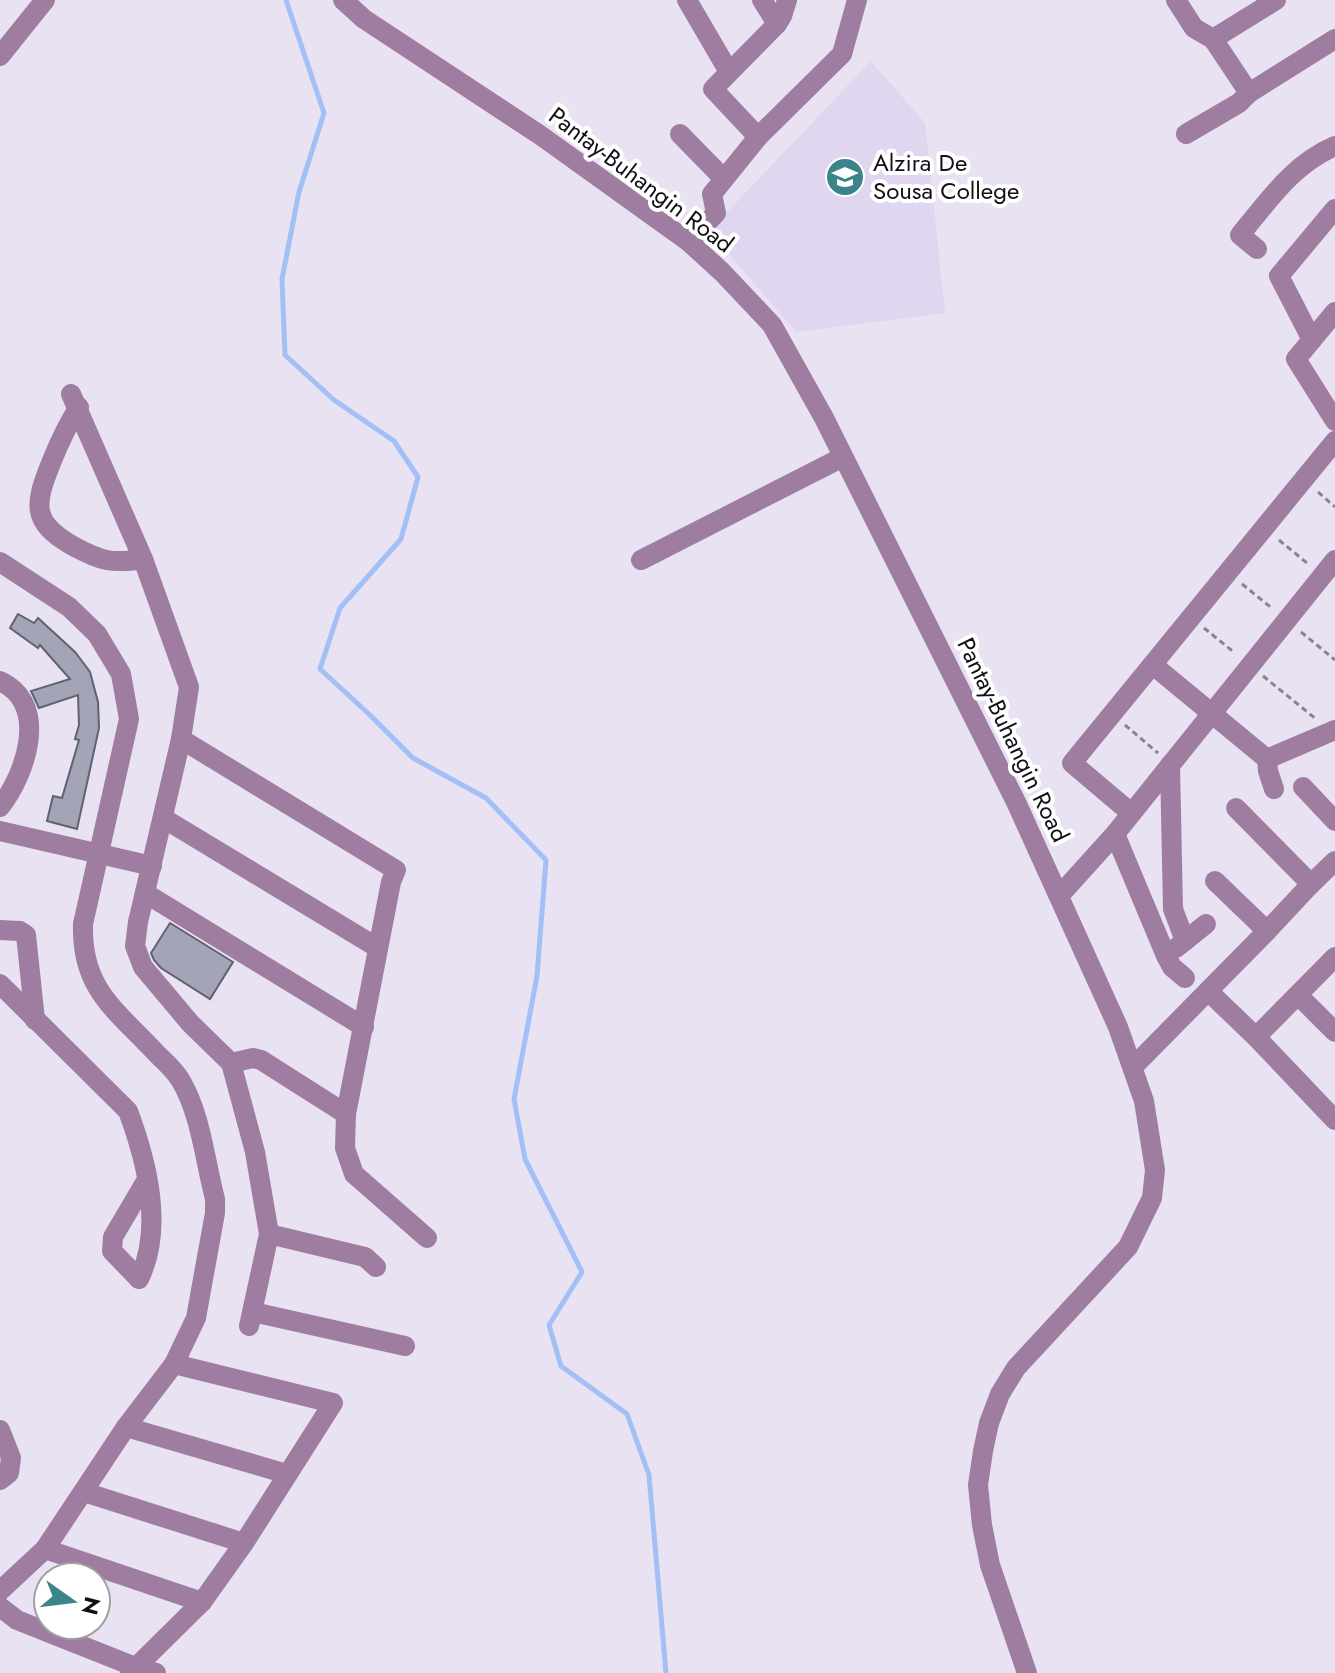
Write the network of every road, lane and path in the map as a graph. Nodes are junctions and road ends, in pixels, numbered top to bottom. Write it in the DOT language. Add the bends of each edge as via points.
graph roads {
  1 [pos="45,0"];
  2 [pos="343,0"];
  3 [pos="687,0"];
  4 [pos="762,0"];
  5 [pos="787,0"];
  6 [pos="857,0"];
  7 [pos="1176,0"];
  8 [pos="1276,0"];
  9 [pos="777,24"];
  10 [pos="1213,39"];
  11 [pos="1335,39"];
  12 [pos="0,56"];
  13 [pos="729,72"];
  14 [pos="1249,93"];
  15 [pos="680,134"];
  16 [pos="1186,134"];
  17 [pos="758,137"];
  18 [pos="1335,146"];
  19 [pos="723,178"];
  20 [pos="1335,209"];
  21 [pos="689,242"];
  22 [pos="1257,249"];
  23 [pos="1335,312"];
  24 [pos="1312,340"];
  25 [pos="1335,421"];
  26 [pos="1335,441"];
  27 [pos="843,457"];
  28 [pos="1303,480"];
  29 [pos="1335,507"];
  30 [pos="1264,528"];
  31 [pos="143,559"];
  32 [pos="641,560"];
  33 [pos="0,562"];
  34 [pos="1329,568"];
  35 [pos="1153,665"];
  36 [pos="0,681"];
  37 [pos="1211,712"];
  38 [pos="1112,714"];
  39 [pos="1335,730"];
  40 [pos="181,739"];
  41 [pos="1267,759"];
  42 [pos="1170,765"];
  43 [pos="1303,787"];
  44 [pos="1274,789"];
  45 [pos="0,807"];
  46 [pos="1236,808"];
  47 [pos="1131,813"];
  48 [pos="163,818"];
  49 [pos="1335,821"];
  50 [pos="0,831"];
  51 [pos="1115,834"];
  52 [pos="99,853"];
  53 [pos="1335,861"];
  54 [pos="152,866"];
  55 [pos="1215,881"];
  56 [pos="1311,884"];
  57 [pos="1171,885"];
  58 [pos="145,893"];
  59 [pos="1140,894"];
  60 [pos="1059,896"];
  61 [pos="1206,924"];
  62 [pos="0,930"];
  63 [pos="1267,931"];
  64 [pos="1185,941"];
  65 [pos="378,948"];
  66 [pos="1166,956"];
  67 [pos="1335,957"];
  68 [pos="1185,978"];
  69 [pos="0,984"];
  70 [pos="1208,991"];
  71 [pos="1298,995"];
  72 [pos="35,1020"];
  73 [pos="364,1027"];
  74 [pos="1335,1032"];
  75 [pos="1256,1037"];
  76 [pos="231,1063"];
  77 [pos="1133,1067"];
  78 [pos="346,1114"];
  79 [pos="1335,1120"];
  80 [pos="146,1181"];
  81 [pos="269,1234"];
  82 [pos="427,1238"];
  83 [pos="376,1267"];
  84 [pos="405,1346"];
  85 [pos="174,1364"];
  86 [pos="126,1427"];
  87 [pos="0,1430"];
  88 [pos="287,1474"];
  89 [pos="0,1480"];
  90 [pos="84,1492"];
  91 [pos="244,1543"];
  92 [pos="45,1549"];
  93 [pos="0,1591"];
  94 [pos="202,1602"];
  95 [pos="0,1607"];
  96 [pos="142,1671"];
  97 [pos="1027,1673"];
  1 -- 12 [label="street"];
  2 -- 21 [label="street, Pantay-Buhangin Road"];
  3 -- 13 [label="street"];
  4 -- 9 [label="street"];
  5 -- 9 [label="street"];
  6 -- 17 [label="street" via="842,54"];
  7 -- 10 [label="street" via="1194,28"];
  8 -- 10 [label="street"];
  9 -- 13 [label="street"];
  10 -- 14 [label="street"];
  11 -- 14 [label="street"];
  13 -- 17 [label="street" via="713,89"];
  14 -- 16 [label="street"];
  15 -- 19 [label="street"];
  17 -- 19 [label="street"];
  18 -- 22 [label="street" via="1288,175 1240,235"];
  19 -- 21 [label="street" via="712,194 716,213"];
  20 -- 24 [label="street" via="1279,276"];
  21 -- 27 [label="street, Pantay-Buhangin Road" via="772,325"];
  23 -- 24 [label="street"];
  24 -- 25 [label="street" via="1296,359"];
  26 -- 28 [label="street"];
  27 -- 32 [label="street"];
  27 -- 60 [label="street, Pantay-Buhangin Road"];
  28 -- 29 [label="path"];
  28 -- 30 [label="street"];
  30 -- 34 [label="path"];
  30 -- 35 [label="street"];
  31 -- 31 [label="street" via="75,401 38,494 40,513 56,537 97,559"];
  31 -- 40 [label="street" via="189,687"];
  33 -- 52 [label="street" via="69,607 97,634 121,674 129,719"];
  34 -- 37 [label="street"];
  35 -- 37 [label="street"];
  35 -- 38 [label="street"];
  36 -- 45 [label="street" via="18,694 30,720 21,770"];
  37 -- 41 [label="street"];
  37 -- 42 [label="street"];
  38 -- 42 [label="path"];
  38 -- 47 [label="street" via="1072,763"];
  39 -- 41 [label="street"];
  40 -- 48 [label="street"];
  40 -- 65 [label="street" via="396,870"];
  41 -- 44 [label="street"];
  42 -- 47 [label="street"];
  42 -- 57 [label="street"];
  43 -- 49 [label="street"];
  46 -- 56 [label="street"];
  47 -- 51 [label="street"];
  48 -- 54 [label="street"];
  48 -- 65 [label="street"];
  50 -- 52 [label="street"];
  51 -- 59 [label="street"];
  51 -- 60 [label="street"];
  52 -- 54 [label="street"];
  52 -- 85 [label="street" via="83,924 88,970 109,1007 179,1077 190,1098 215,1199 196,1318"];
  53 -- 56 [label="street"];
  54 -- 58 [label="street"];
  55 -- 63 [label="street"];
  56 -- 63 [label="street"];
  57 -- 59 [label="street"];
  57 -- 64 [label="street"];
  58 -- 73 [label="street"];
  58 -- 76 [label="street" via="135,946 143,967"];
  59 -- 66 [label="street"];
  60 -- 77 [label="street, Pantay-Buhangin Road"];
  61 -- 64 [label="street"];
  62 -- 72 [label="street" via="26,935"];
  63 -- 70 [label="street"];
  64 -- 66 [label="street"];
  65 -- 73 [label="street"];
  66 -- 68 [label="street"];
  67 -- 71 [label="street"];
  69 -- 72 [label="street"];
  70 -- 75 [label="street"];
  70 -- 77 [label="street"];
  71 -- 74 [label="street"];
  71 -- 75 [label="street"];
  72 -- 80 [label="street" via="128,1111"];
  73 -- 78 [label="street"];
  75 -- 79 [label="street"];
  76 -- 78 [label="street" via="261,1060"];
  76 -- 81 [label="street" via="255,1152"];
  77 -- 97 [label="street, Pantay-Buhangin Road" via="1155,1170 1148,1209 1128,1247 1016,1368 1000,1394 983,1451 978,1485 990,1565"];
  78 -- 82 [label="street" via="345,1148 354,1174"];
  81 -- 83 [label="street" via="365,1257"];
  81 -- 84 [label="street" via="251,1319"];
  85 -- 86 [label="street"];
  85 -- 88 [label="street" via="333,1403"];
  86 -- 88 [label="street"];
  86 -- 90 [label="street"];
  87 -- 89 [label="street" via="11,1458 9,1473"];
  88 -- 91 [label="street"];
  90 -- 91 [label="street"];
  90 -- 92 [label="street"];
  91 -- 94 [label="street"];
  92 -- 93 [label="street"];
  92 -- 94 [label="street"];
  94 -- 96 [label="street"];
  95 -- 96 [label="street" via="17,1620"];
}
